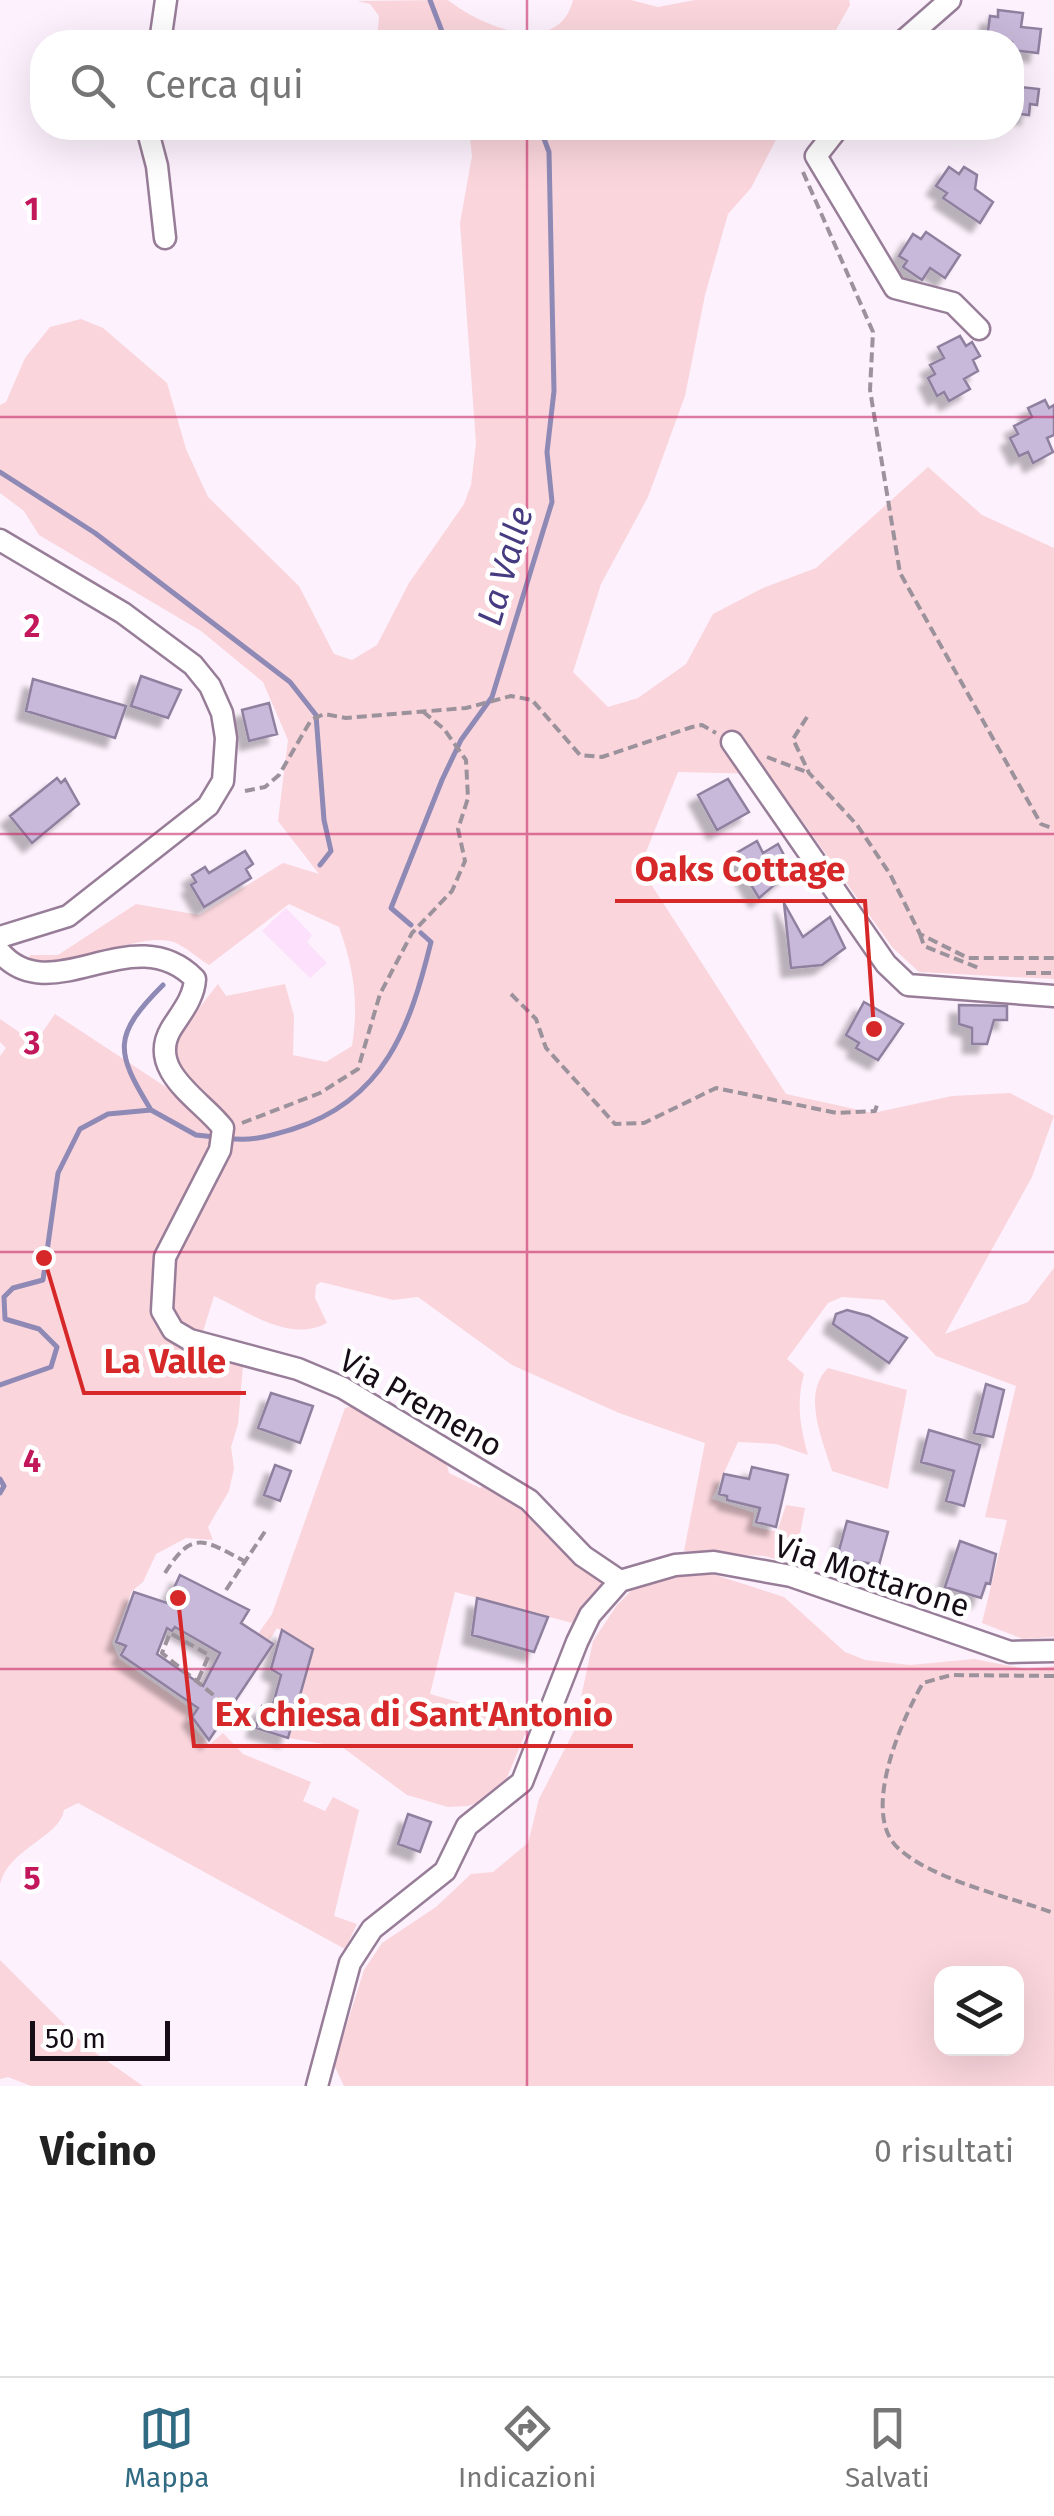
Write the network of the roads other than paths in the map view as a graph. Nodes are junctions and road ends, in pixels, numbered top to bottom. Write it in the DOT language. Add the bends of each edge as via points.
graph roads {
  1 [pos="166,0"];
  2 [pos="950,0"];
  3 [pos="162,30"];
  4 [pos="916,30"];
  5 [pos="150,140"];
  6 [pos="829,140"];
  7 [pos="164,238"];
  8 [pos="979,330"];
  9 [pos="0,540"];
  10 [pos="737,748"];
  11 [pos="0,937"];
  12 [pos="0,952"];
  13 [pos="1054,996"];
  14 [pos="620,1581"];
  15 [pos="1054,1651"];
  16 [pos="318,2086"];
  1 -- 3 [label="street"];
  2 -- 4 [label="street"];
  5 -- 7 [label="street"];
  6 -- 8 [label="street" via="816,156 895,288 953,304"];
  9 -- 11 [label="street" via="123,613 193,665 210,686 226,738 223,780 208,806 68,916"];
  10 -- 13 [label="street" via="886,964 908,985"];
  12 -- 14 [label="street, Via Premeno" via="10,964 42,975 134,954 182,966 195,978 194,992 167,1037 165,1059 221,1131 165,1257 162,1311 173,1330 343,1388 529,1500 583,1556"];
  14 -- 15 [label="street, Via Mottarone" via="714,1562 791,1576 1010,1652"];
  14 -- 16 [label="street" via="590,1614 576,1642 522,1782 467,1826 446,1871 372,1929 350,1963"];
}
